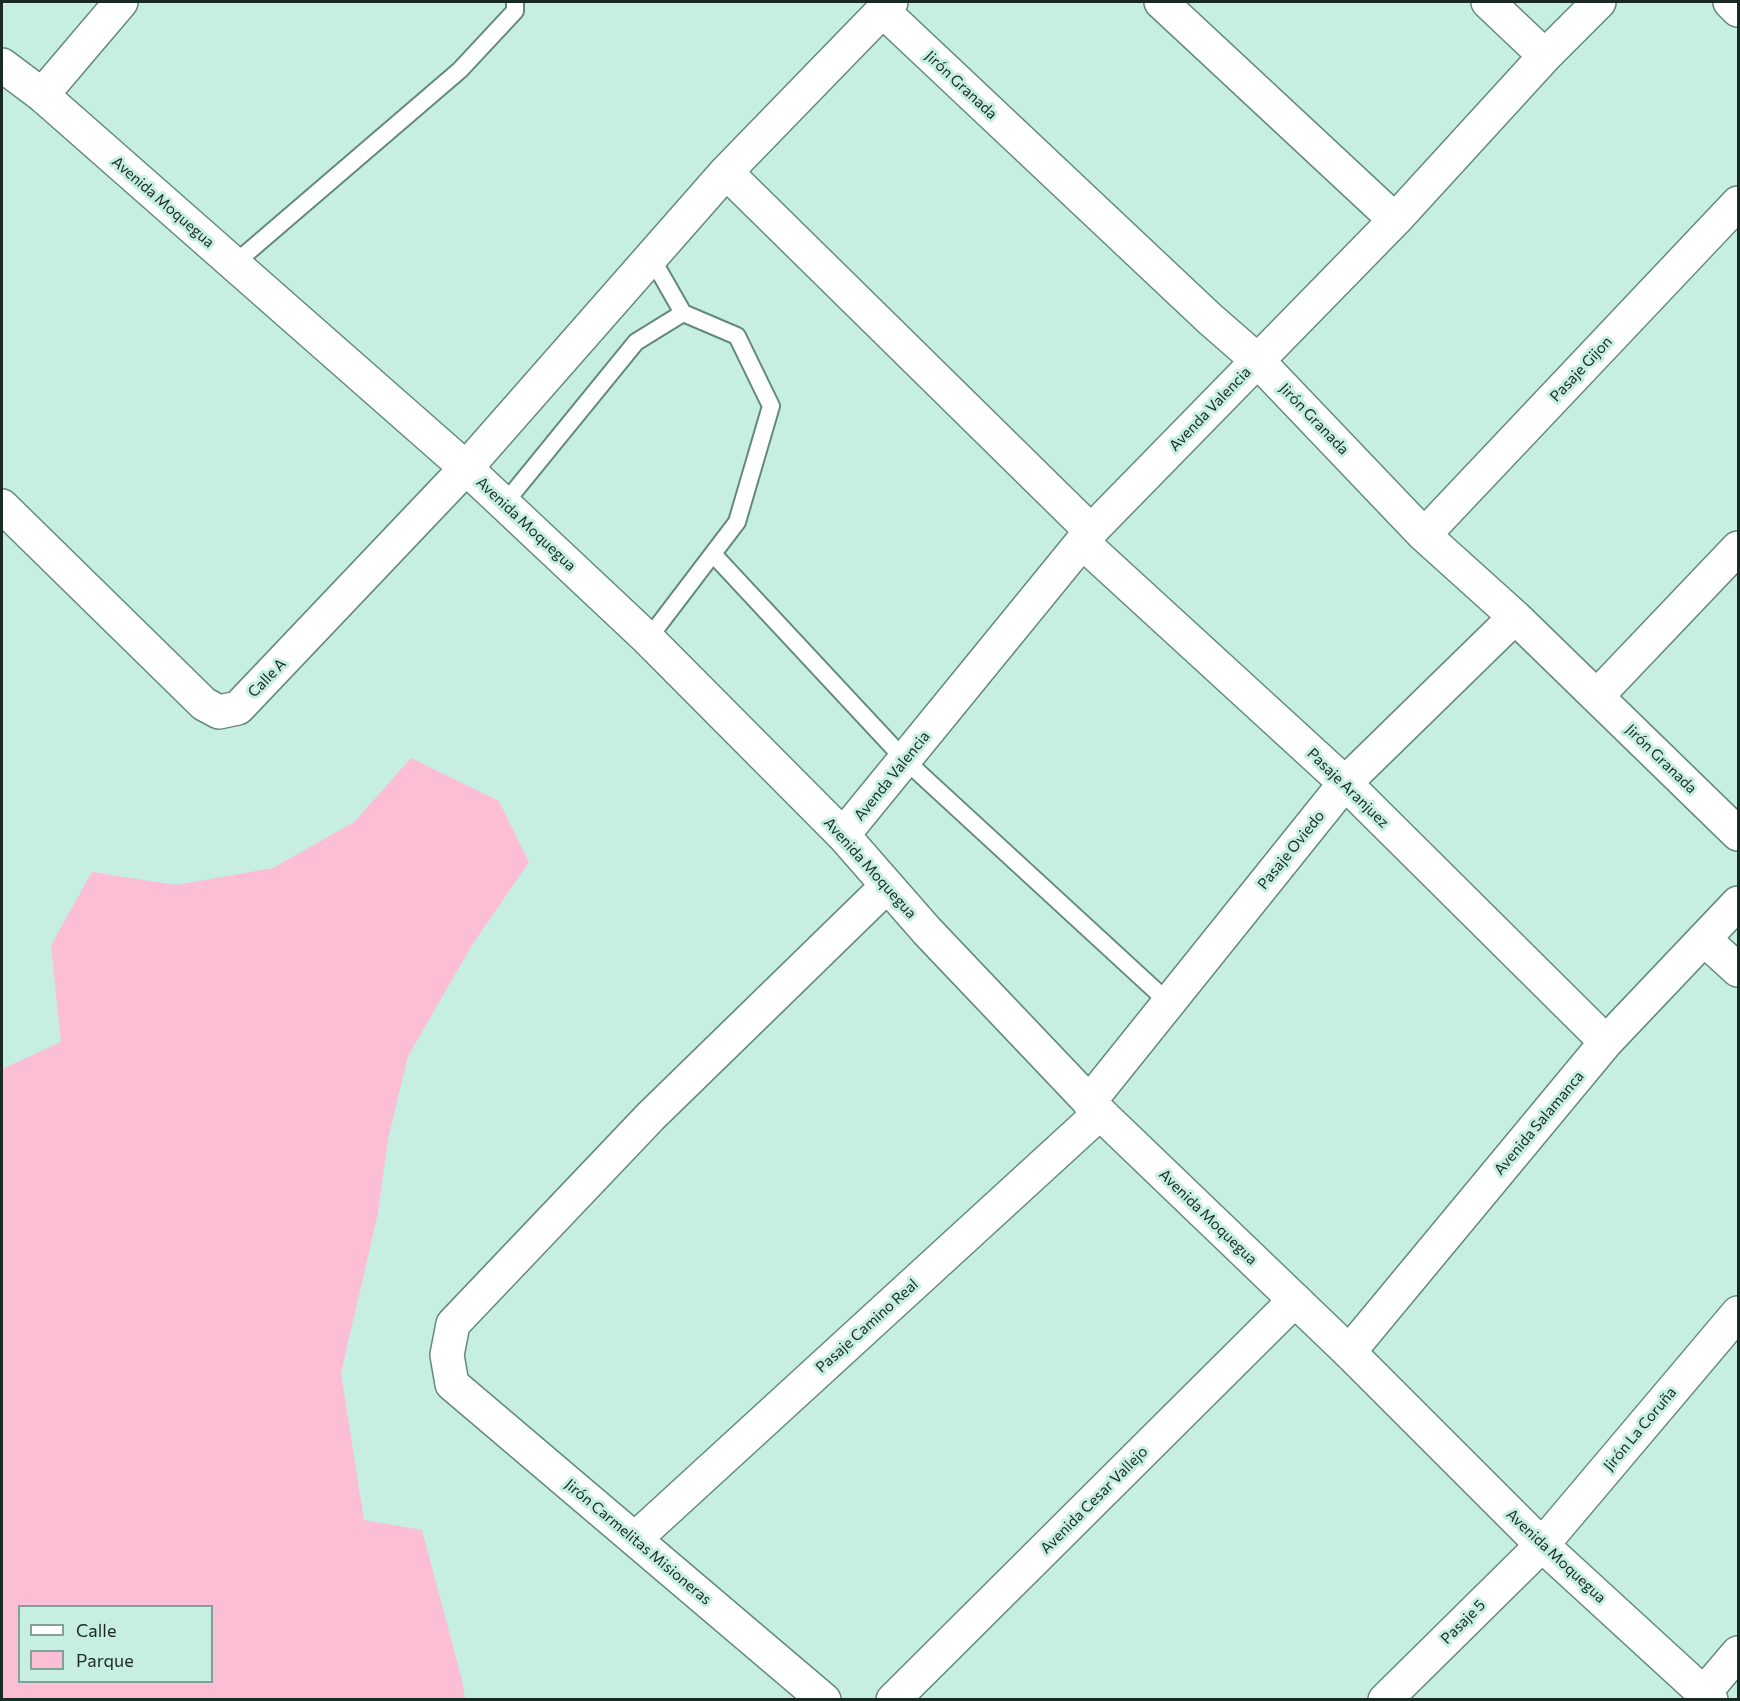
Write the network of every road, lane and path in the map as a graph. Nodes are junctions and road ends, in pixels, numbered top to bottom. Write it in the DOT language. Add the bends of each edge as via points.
graph roads {
  1 [pos="121,2"];
  2 [pos="515,2"];
  3 [pos="1161,2"];
  4 [pos="1488,2"];
  5 [pos="1599,2"];
  6 [pos="1730,2"];
  7 [pos="887,6"];
  8 [pos="1738,10"];
  9 [pos="1545,56"];
  10 [pos="2,65"];
  11 [pos="42,95"];
  12 [pos="726,172"];
  13 [pos="1738,203"];
  14 [pos="1395,220"];
  15 [pos="651,257"];
  16 [pos="234,264"];
  17 [pos="682,313"];
  18 [pos="1257,360"];
  19 [pos="466,468"];
  20 [pos="504,504"];
  21 [pos="2,506"];
  22 [pos="1424,534"];
  23 [pos="1087,536"];
  24 [pos="1738,548"];
  25 [pos="713,554"];
  26 [pos="1515,617"];
  27 [pos="648,639"];
  28 [pos="1597,696"];
  29 [pos="905,760"];
  30 [pos="1345,783"];
  31 [pos="1738,834"];
  32 [pos="843,836"];
  33 [pos="887,886"];
  34 [pos="1738,903"];
  35 [pos="1704,939"];
  36 [pos="1738,970"];
  37 [pos="1168,1002"];
  38 [pos="1606,1042"];
  39 [pos="1094,1108"];
  40 [pos="1294,1300"];
  41 [pos="1738,1313"];
  42 [pos="1349,1352"];
  43 [pos="635,1539"];
  44 [pos="1542,1545"];
  45 [pos="1738,1653"];
  46 [pos="1708,1696"];
  47 [pos="824,1700"];
  48 [pos="893,1700"];
  49 [pos="1385,1700"];
  1 -- 11 [label="street"];
  2 -- 16 [label="lane" via="515,11 460,70"];
  3 -- 14 [label="street"];
  4 -- 9 [label="street"];
  5 -- 9 [label="street, Avenda Valencia"];
  6 -- 8 [label="street"];
  7 -- 12 [label="street, Calle A"];
  7 -- 18 [label="street, Jirón Granada"];
  9 -- 14 [label="street, Avenda Valencia"];
  10 -- 11 [label="street, Avenida Moquegua"];
  11 -- 16 [label="street, Avenida Moquegua"];
  12 -- 15 [label="street, Calle A"];
  12 -- 23 [label="street, Pasaje Aranjuez"];
  13 -- 22 [label="street, Pasaje Gijon"];
  14 -- 18 [label="street, Avenda Valencia"];
  15 -- 17 [label="lane"];
  15 -- 19 [label="street, Calle A"];
  16 -- 19 [label="street, Avenida Moquegua"];
  17 -- 20 [label="lane" via="636,342"];
  17 -- 25 [label="lane" via="737,336 771,406 737,522"];
  18 -- 22 [label="street, Jirón Granada"];
  18 -- 23 [label="street, Avenda Valencia"];
  19 -- 20 [label="street, Avenida Moquegua"];
  19 -- 21 [label="street, Calle A" via="238,708 219,712 204,704"];
  20 -- 27 [label="street, Avenida Moquegua"];
  22 -- 26 [label="street, Jirón Granada"];
  23 -- 29 [label="street, Avenda Valencia"];
  23 -- 30 [label="street, Pasaje Aranjuez"];
  24 -- 28 [label="street"];
  25 -- 27 [label="lane"];
  25 -- 29 [label="lane"];
  26 -- 28 [label="street, Jirón Granada"];
  26 -- 30 [label="street, Pasaje Oviedo"];
  27 -- 32 [label="street, Avenida Moquegua"];
  28 -- 31 [label="street, Jirón Granada"];
  29 -- 32 [label="street, Avenda Valencia"];
  29 -- 37 [label="lane"];
  30 -- 37 [label="street, Pasaje Oviedo"];
  30 -- 38 [label="street, Pasaje Aranjuez"];
  32 -- 33 [label="street, Avenida Moquegua"];
  33 -- 39 [label="street, Avenida Moquegua"];
  33 -- 43 [label="street, Jirón Carmelitas Misioneras" via="650,1117 453,1324 447,1354 452,1384"];
  34 -- 35 [label="street, Avenida Salamanca"];
  35 -- 36 [label="street"];
  35 -- 38 [label="street, Avenida Salamanca"];
  37 -- 39 [label="street, Pasaje Oviedo"];
  38 -- 42 [label="street, Avenida Salamanca"];
  39 -- 40 [label="street, Avenida Moquegua"];
  39 -- 43 [label="street, Pasaje Camino Real"];
  40 -- 42 [label="street, Avenida Moquegua"];
  40 -- 48 [label="street, Avenida Cesar Vallejo"];
  41 -- 44 [label="street, Jirón La Coruña"];
  42 -- 44 [label="street, Avenida Moquegua"];
  43 -- 47 [label="street, Jirón Carmelitas Misioneras"];
  44 -- 46 [label="street, Avenida Moquegua"];
  44 -- 49 [label="street, Pasaje 5"];
  45 -- 46 [label="street"];
}
